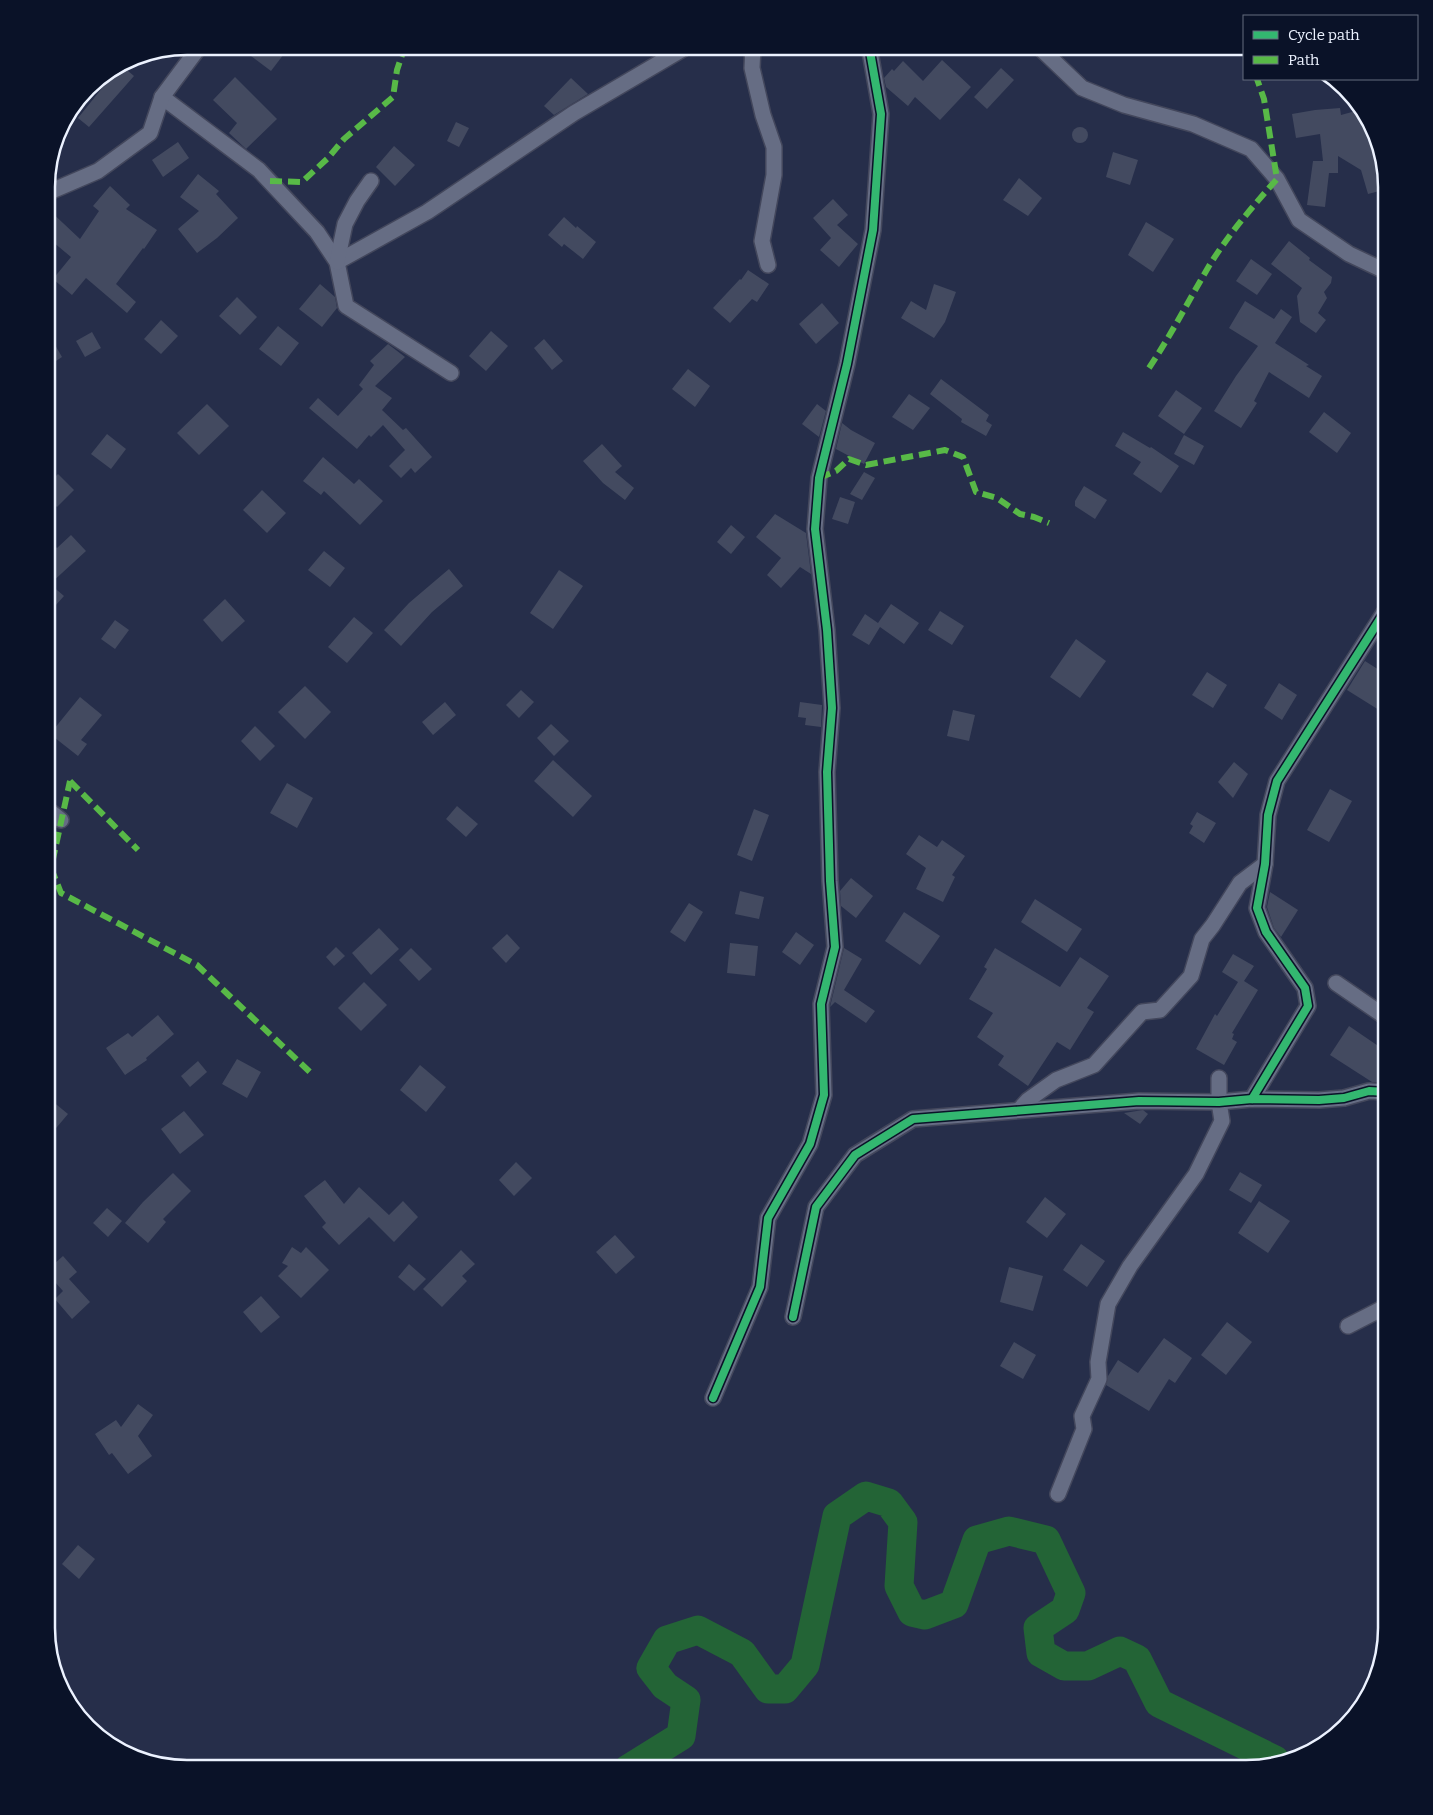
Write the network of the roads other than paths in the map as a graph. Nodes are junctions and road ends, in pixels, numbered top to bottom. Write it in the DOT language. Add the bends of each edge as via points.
graph roads {
  1 [pos="193,55"];
  2 [pos="673,55"];
  3 [pos="753,55"];
  4 [pos="870,55"];
  5 [pos="1047,55"];
  6 [pos="162,97"];
  7 [pos="371,181"];
  8 [pos="55,190"];
  9 [pos="338,262"];
  10 [pos="768,265"];
  11 [pos="1378,268"];
  12 [pos="451,373"];
  13 [pos="1378,622"];
  14 [pos="55,815"];
  15 [pos="62,820"];
  16 [pos="1265,864"];
  17 [pos="1336,983"];
  18 [pos="1378,1012"];
  19 [pos="1220,1078"];
  20 [pos="1378,1092"];
  21 [pos="1252,1099"];
  22 [pos="1219,1102"];
  23 [pos="1019,1110"];
  24 [pos="1378,1311"];
  25 [pos="793,1317"];
  26 [pos="1348,1326"];
  27 [pos="713,1398"];
  28 [pos="1058,1494"];
  1 -- 6 [label="street"];
  2 -- 9 [label="street" via="574,113 428,212"];
  3 -- 10 [label="street" via="752,68 774,147 774,174 762,241"];
  4 -- 27 [label="street" via="880,114 873,230 847,364 820,478 815,528 832,708 827,772 835,947 821,1004 824,1095 810,1144 768,1218 760,1287"];
  5 -- 11 [label="street" via="1082,88 1124,105 1193,124 1250,149 1277,179 1299,220 1349,254"];
  6 -- 8 [label="street" via="150,133 98,171"];
  6 -- 9 [label="street" via="259,170 317,232"];
  7 -- 9 [label="street" via="346,224"];
  9 -- 12 [label="street" via="346,306"];
  13 -- 16 [label="street" via="1277,781 1268,815"];
  14 -- 15 [label="street"];
  16 -- 21 [label="street" via="1257,908 1266,932 1305,988 1308,1006"];
  16 -- 23 [label="street" via="1240,883 1202,939 1191,976 1160,1010 1142,1012 1094,1065 1056,1080"];
  17 -- 18 [label="street"];
  19 -- 22 [label="street"];
  20 -- 21 [label="street" via="1319,1100"];
  21 -- 22 [label="street"];
  22 -- 23 [label="street" via="1139,1101"];
  22 -- 28 [label="street" via="1222,1121 1196,1174 1130,1266 1108,1304 1098,1362 1099,1380 1082,1416 1084,1429"];
  23 -- 25 [label="street" via="913,1119 855,1155 816,1207"];
  24 -- 26 [label="street"];
}
